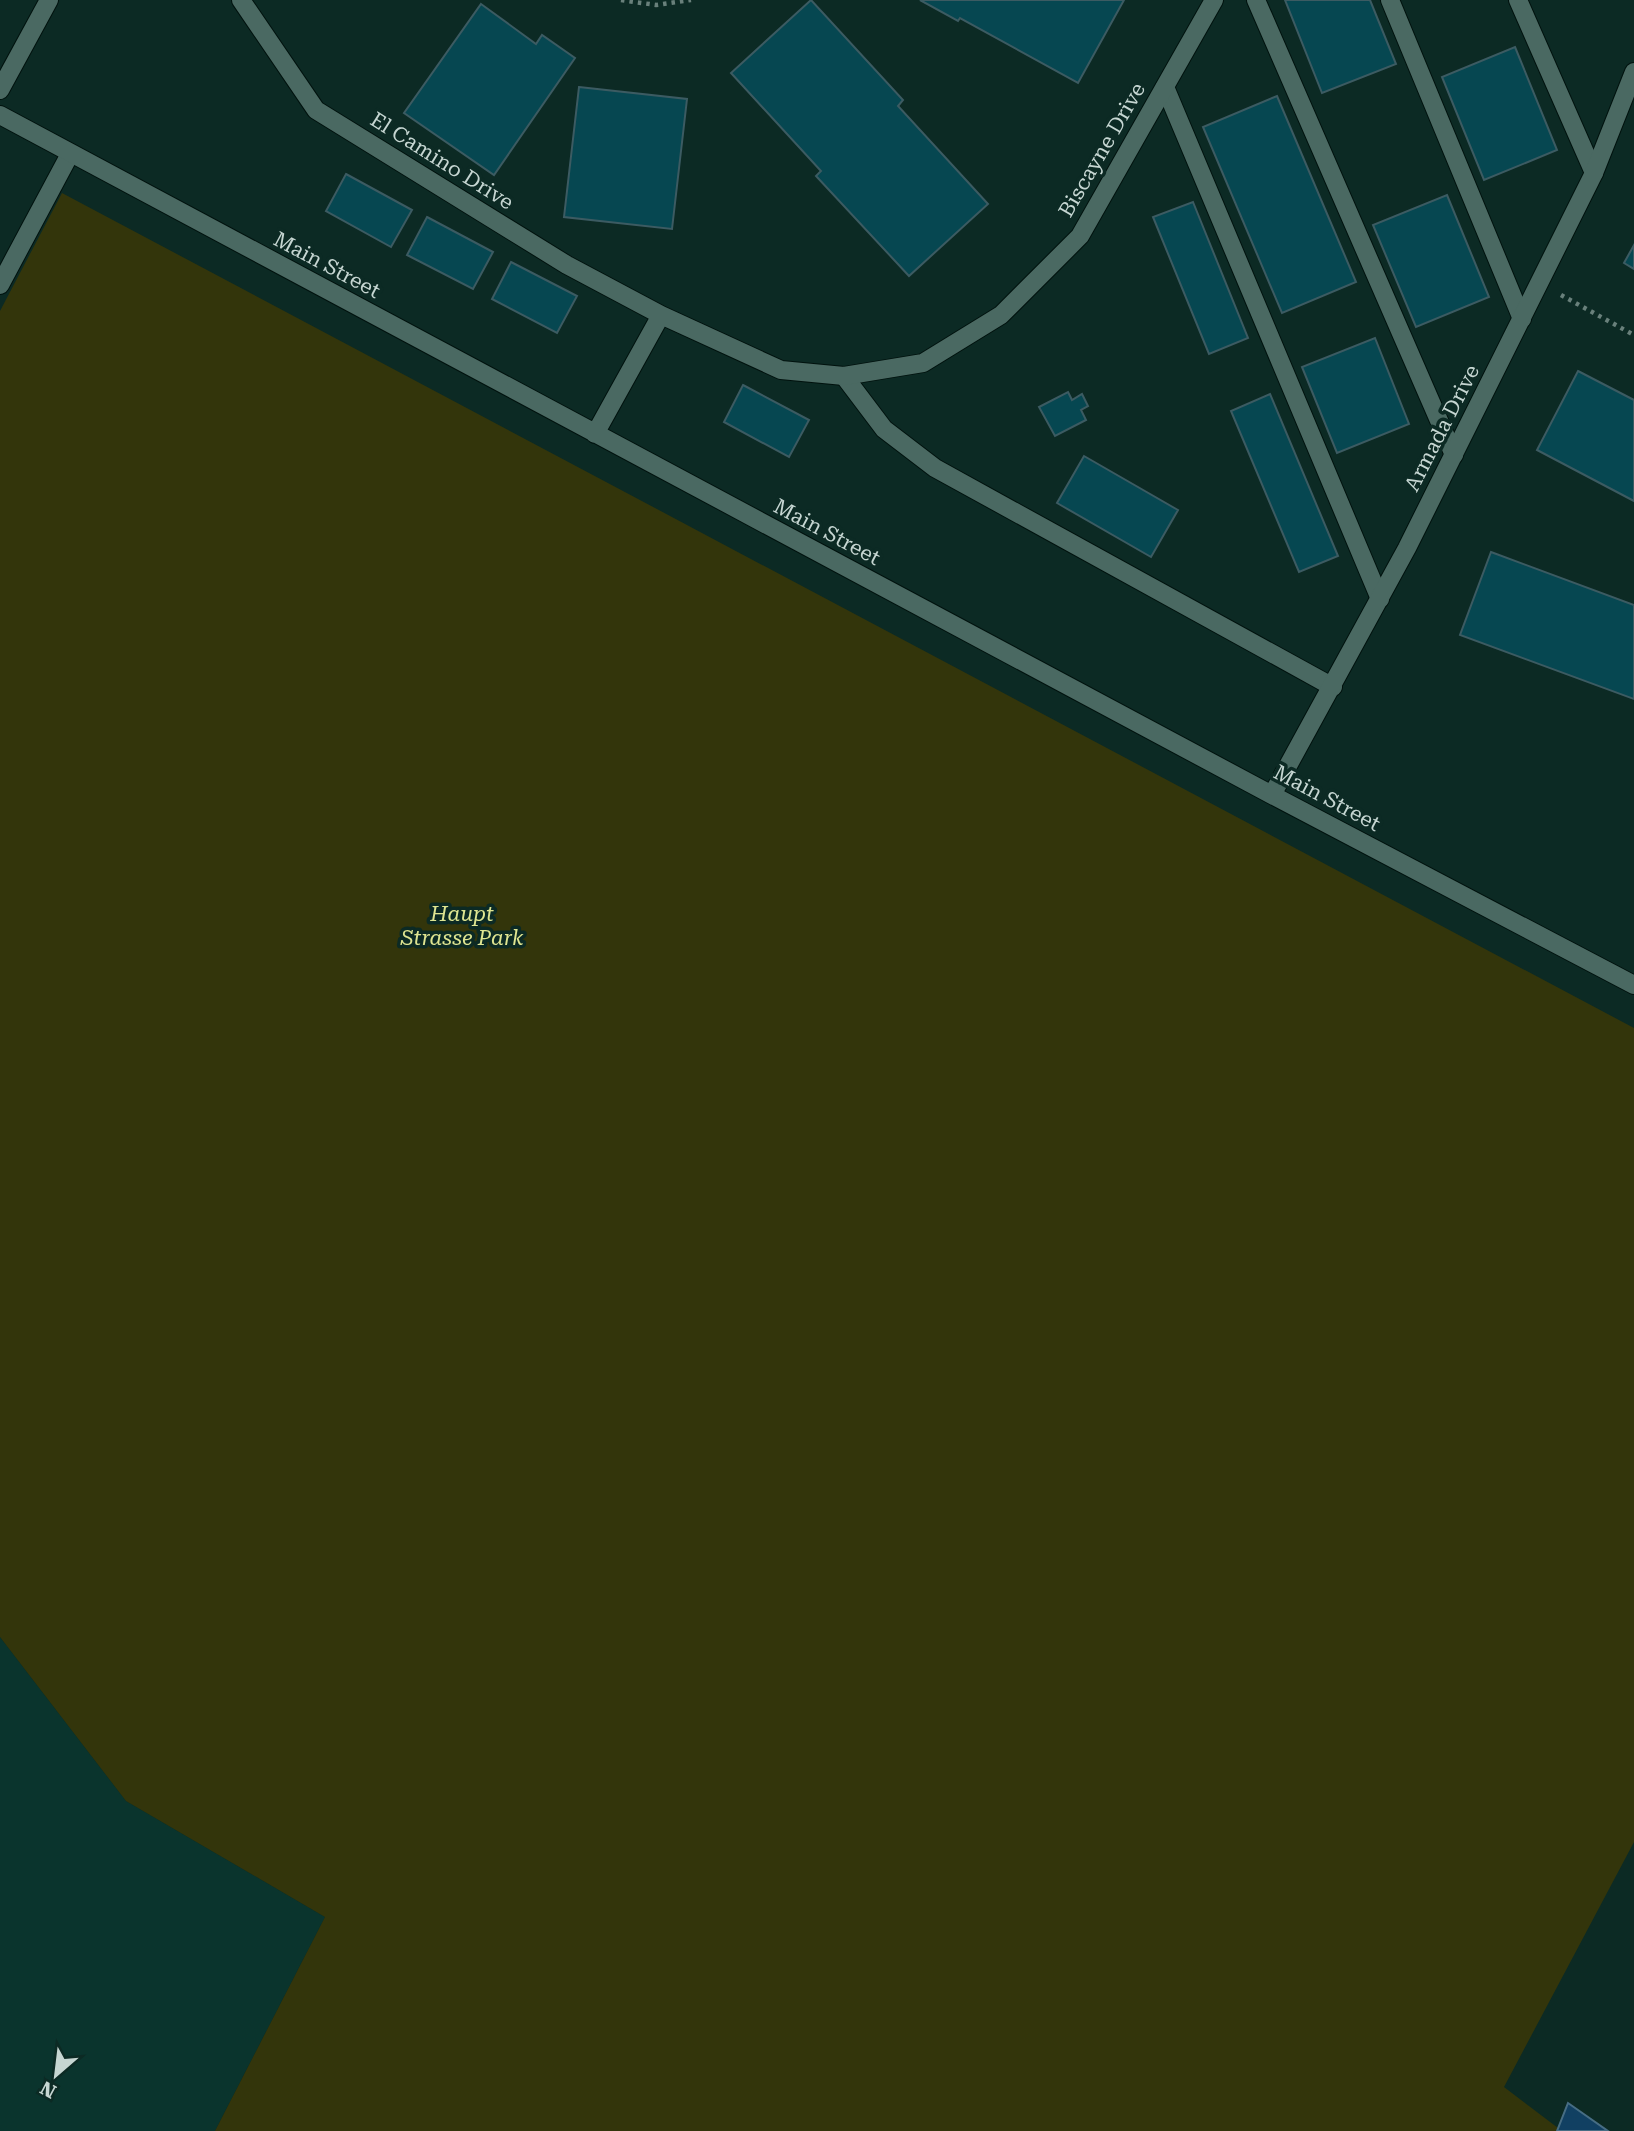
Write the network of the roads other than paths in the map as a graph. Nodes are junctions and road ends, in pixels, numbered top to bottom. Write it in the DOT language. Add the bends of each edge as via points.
graph roads {
  1 [pos="49,0"];
  2 [pos="241,0"];
  3 [pos="1214,0"];
  4 [pos="1256,0"];
  5 [pos="1390,0"];
  6 [pos="1518,0"];
  7 [pos="1634,72"];
  8 [pos="1165,87"];
  9 [pos="0,90"];
  10 [pos="0,115"];
  11 [pos="70,154"];
  12 [pos="1594,173"];
  13 [pos="0,285"];
  14 [pos="661,316"];
  15 [pos="1522,319"];
  16 [pos="844,376"];
  17 [pos="595,434"];
  18 [pos="1454,455"];
  19 [pos="1380,598"];
  20 [pos="1334,687"];
  21 [pos="1272,796"];
  22 [pos="1634,985"];
  1 -- 9 [label="street"];
  2 -- 14 [label="street, El Camino Drive" via="316,110 567,265"];
  3 -- 8 [label="street, Biscayne Drive"];
  4 -- 18 [label="street"];
  5 -- 15 [label="street"];
  6 -- 12 [label="street"];
  7 -- 12 [label="street, Armada Drive"];
  8 -- 16 [label="street, Biscayne Drive" via="1080,236 1001,315 923,363"];
  8 -- 19 [label="street"];
  10 -- 11 [label="street, Main Street"];
  11 -- 13 [label="street"];
  11 -- 17 [label="street, Main Street"];
  12 -- 15 [label="street, Armada Drive"];
  14 -- 16 [label="street, Biscayne Drive" via="781,370"];
  14 -- 17 [label="street"];
  15 -- 18 [label="street, Armada Drive"];
  16 -- 20 [label="street" via="884,429 934,468"];
  17 -- 21 [label="street, Main Street"];
  18 -- 19 [label="street, Armada Drive"];
  19 -- 20 [label="street, Armada Drive"];
  20 -- 21 [label="street, Armada Drive"];
  21 -- 22 [label="street, Main Street"];
}
